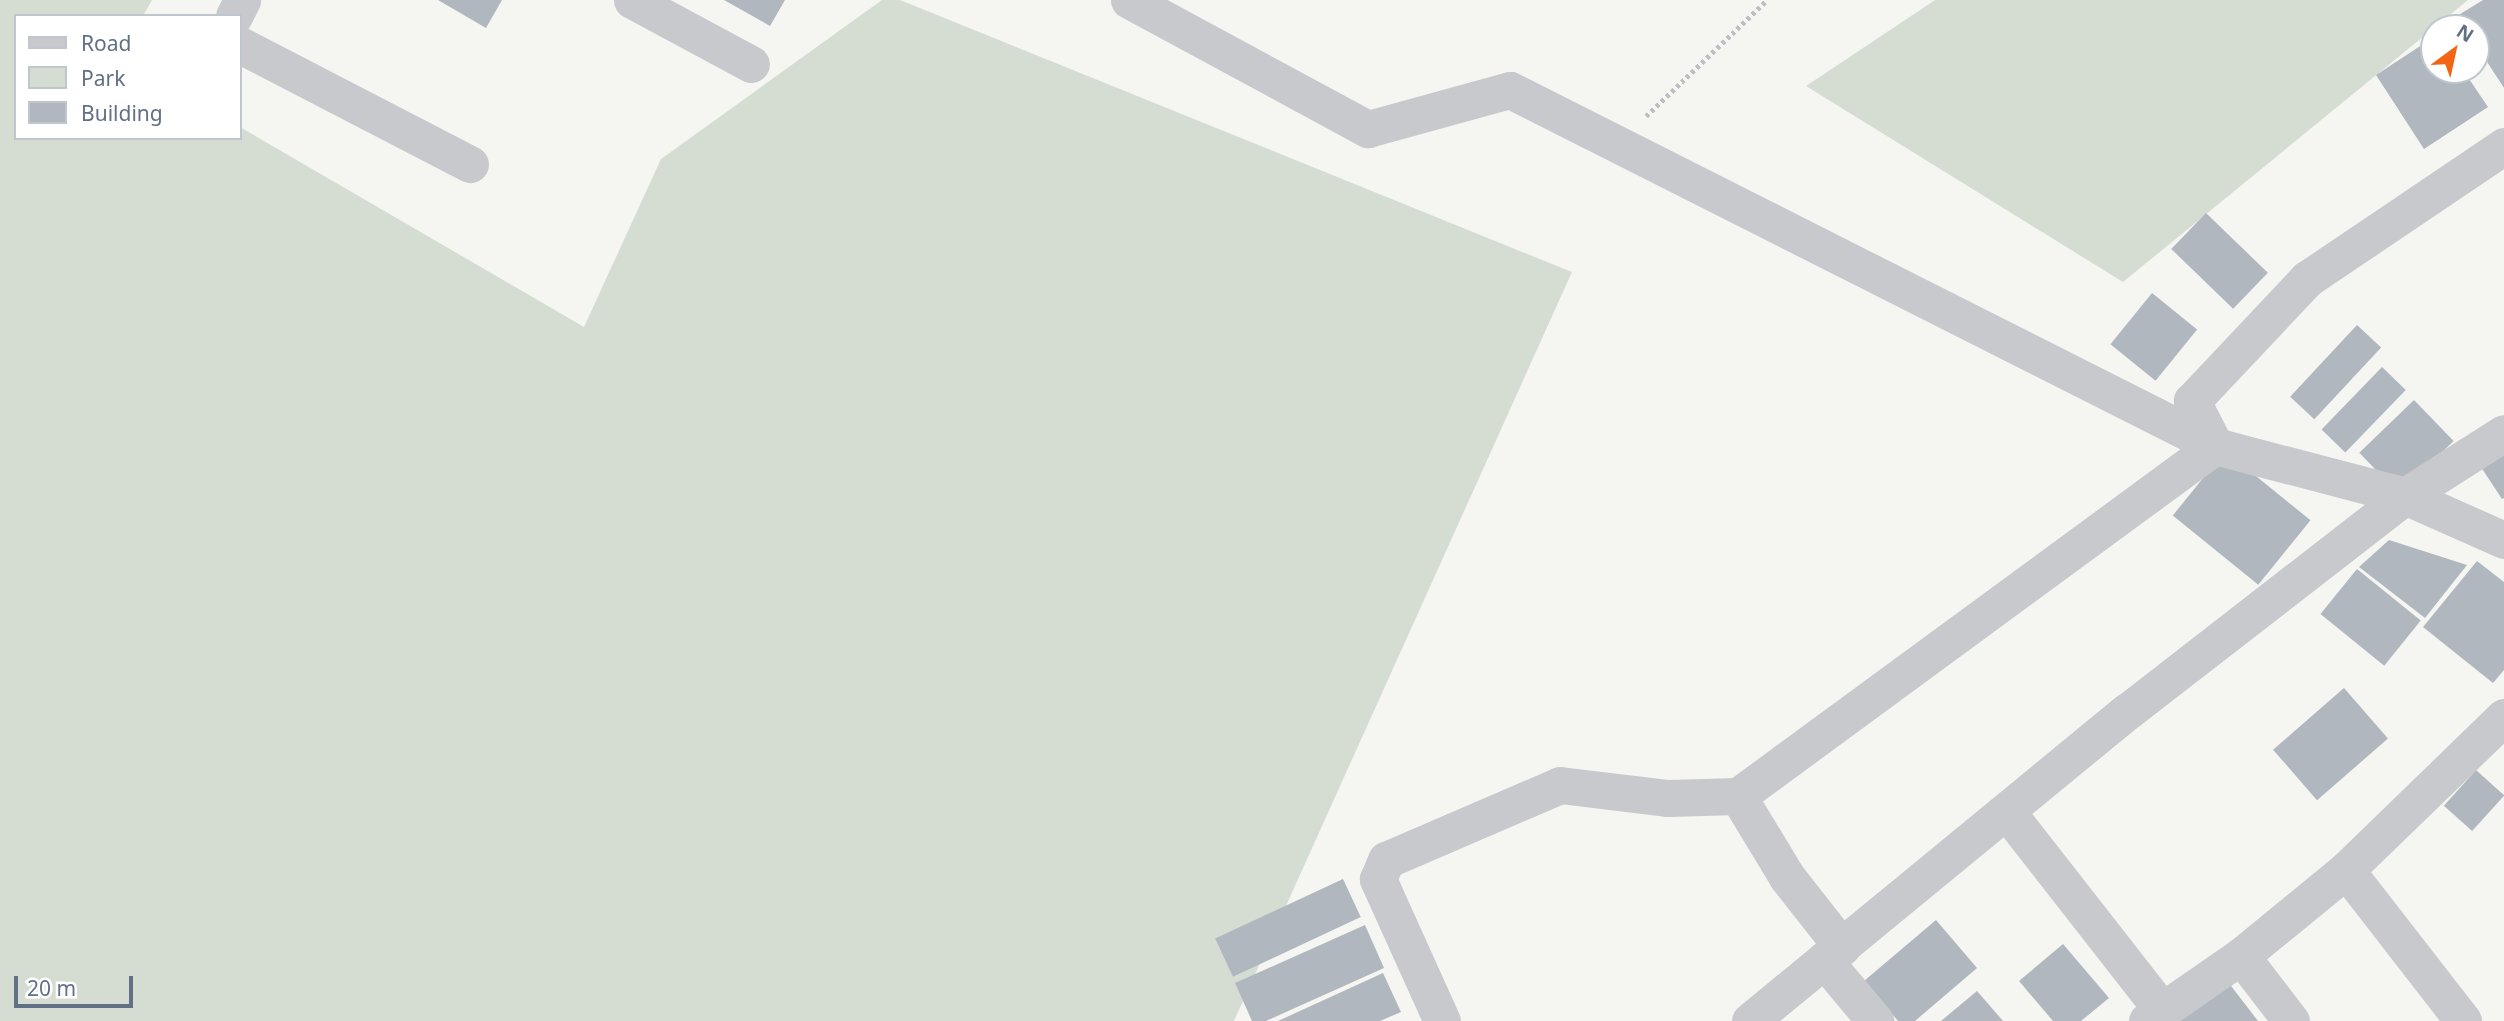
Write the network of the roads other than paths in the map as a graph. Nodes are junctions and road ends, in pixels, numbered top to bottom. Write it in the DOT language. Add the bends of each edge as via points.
graph roads {
  1 [pos="632,0"];
  2 [pos="1129,0"];
  3 [pos="242,46"];
  4 [pos="751,64"];
  5 [pos="2504,146"];
  6 [pos="470,164"];
  7 [pos="2504,433"];
  8 [pos="2215,446"];
  9 [pos="2405,496"];
  10 [pos="2504,540"];
  11 [pos="2504,717"];
  12 [pos="1738,796"];
  13 [pos="2008,813"];
  14 [pos="2346,870"];
  15 [pos="1833,953"];
  16 [pos="2241,956"];
  17 [pos="2154,1015"];
  18 [pos="1442,1021"];
  19 [pos="1750,1021"];
  20 [pos="1875,1021"];
  21 [pos="2291,1021"];
  22 [pos="2463,1021"];
  1 -- 4 [label="street"];
  2 -- 8 [label="street" via="1368,129 1510,90"];
  3 -- 6 [label="street"];
  5 -- 8 [label="street" via="2307,279 2192,401"];
  7 -- 9 [label="street"];
  8 -- 9 [label="street"];
  8 -- 12 [label="street"];
  9 -- 10 [label="street"];
  9 -- 13 [label="street"];
  11 -- 14 [label="street"];
  12 -- 15 [label="street"];
  12 -- 18 [label="street" via="1668,798 1560,785 1386,860 1378,879"];
  13 -- 15 [label="street"];
  13 -- 17 [label="street"];
  14 -- 16 [label="street"];
  14 -- 22 [label="street"];
  15 -- 19 [label="street"];
  15 -- 20 [label="street"];
  16 -- 17 [label="street"];
  16 -- 21 [label="street"];
}
